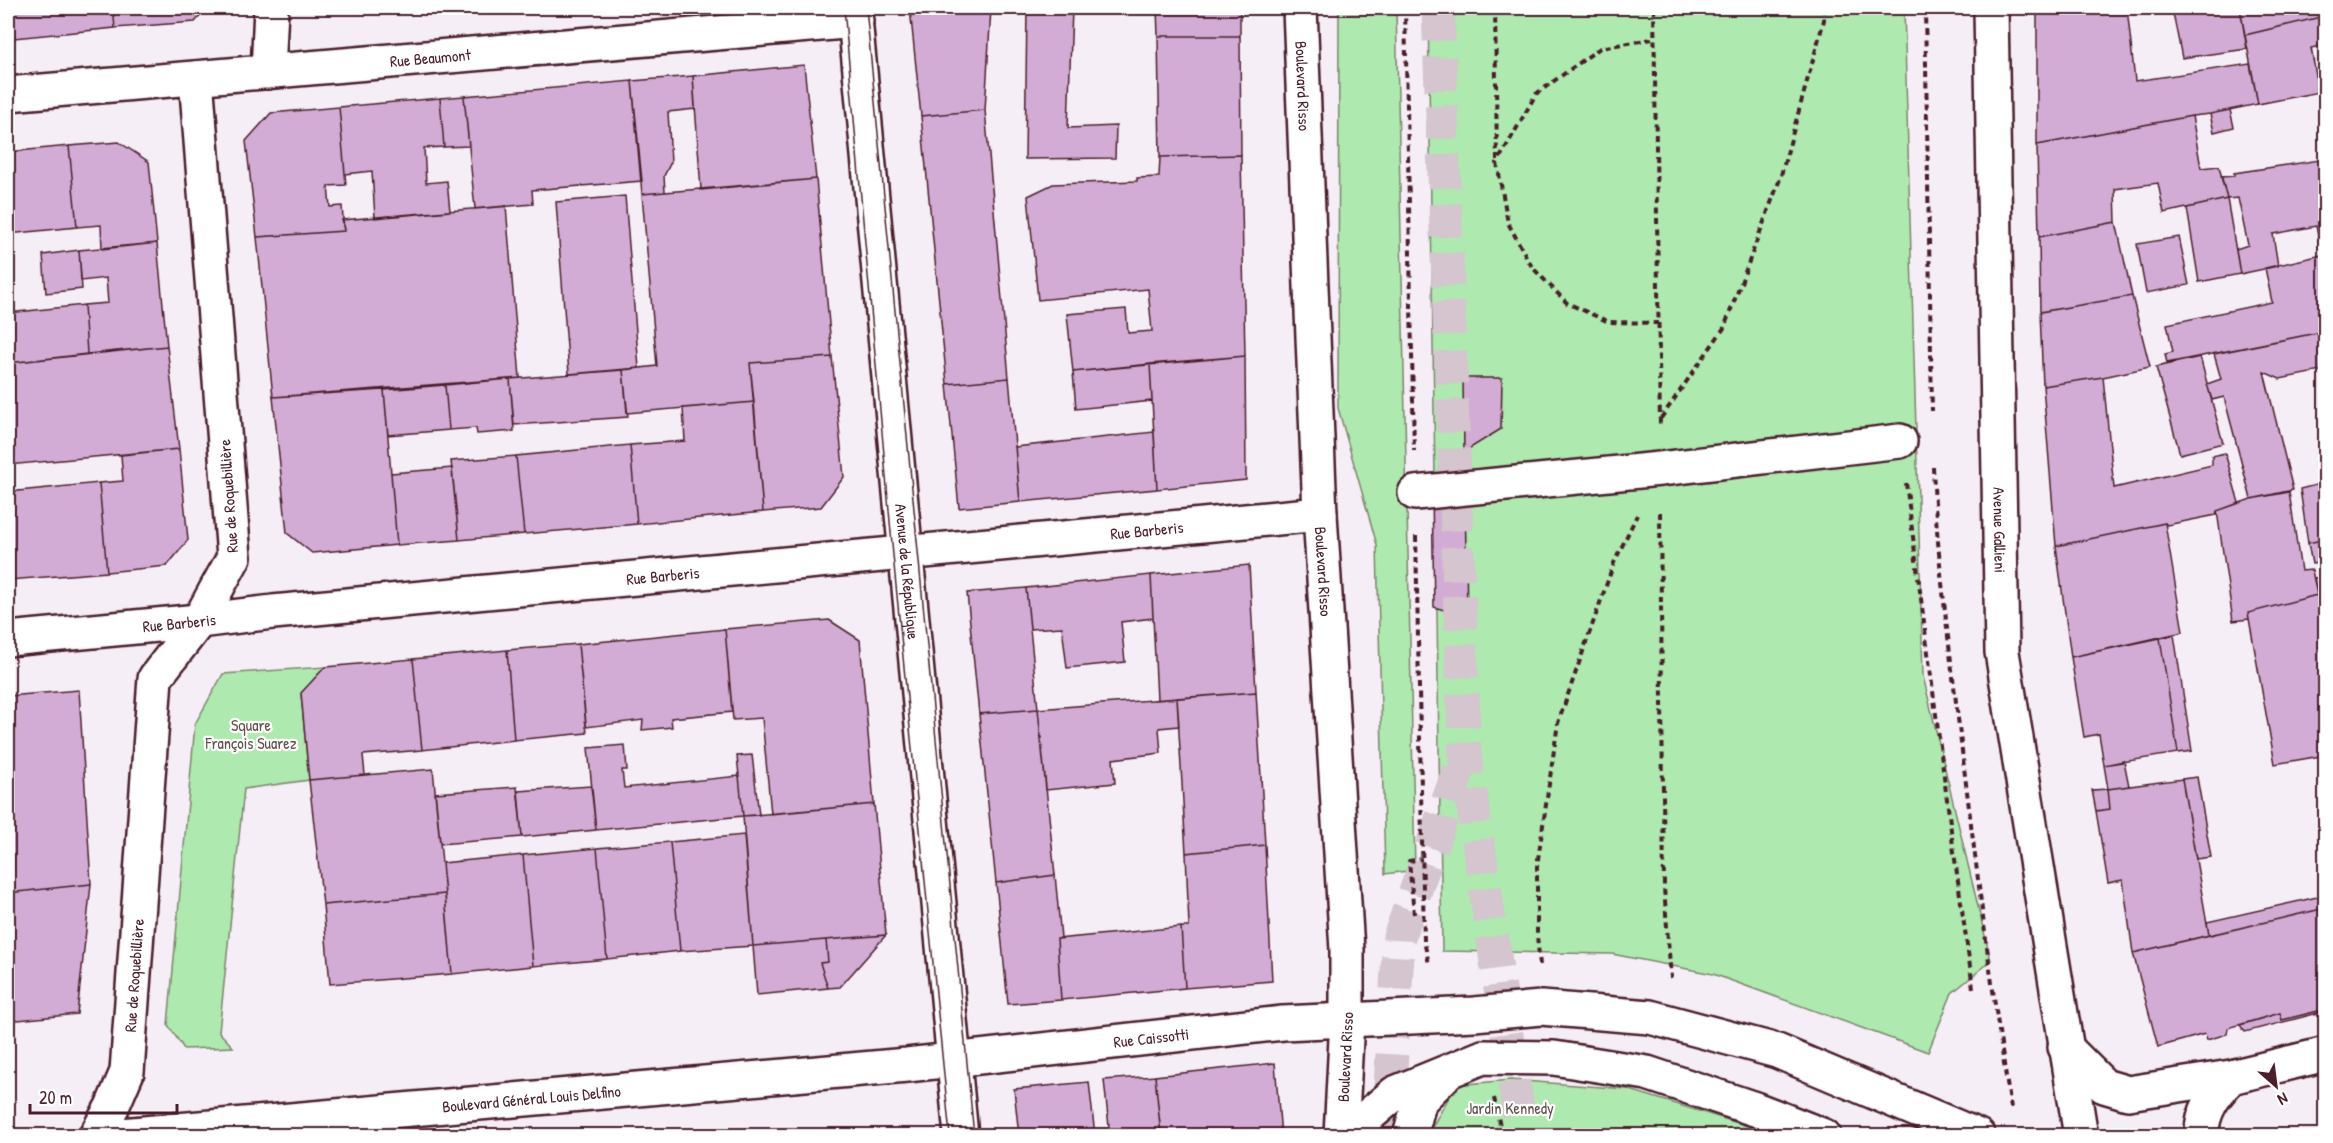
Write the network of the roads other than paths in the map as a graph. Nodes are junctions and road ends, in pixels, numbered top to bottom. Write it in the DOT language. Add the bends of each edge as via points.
graph roads {
  1 [pos="271,8"];
  2 [pos="1300,8"];
  3 [pos="1991,8"];
  4 [pos="855,14"];
  5 [pos="268,72"];
  6 [pos="196,78"];
  7 [pos="8,94"];
  8 [pos="1900,441"];
  9 [pos="1415,493"];
  10 [pos="1320,514"];
  11 [pos="904,553"];
  12 [pos="198,621"];
  13 [pos="8,639"];
  14 [pos="1347,1018"];
  15 [pos="2065,1047"];
  16 [pos="2325,1054"];
  17 [pos="954,1059"];
  18 [pos="1446,1074"];
  19 [pos="2231,1077"];
  20 [pos="96,1136"];
  21 [pos="110,1136"];
  22 [pos="961,1136"];
  23 [pos="1343,1136"];
  24 [pos="1410,1136"];
  25 [pos="1824,1136"];
  26 [pos="1978,1136"];
  27 [pos="2081,1136"];
  28 [pos="2202,1136"];
  1 -- 5 [label="street"];
  2 -- 10 [label="street, Boulevard Risso"];
  3 -- 15 [label="street, Avenue Gallieni" via="2002,652"];
  4 -- 5 [label="street, Rue Beaumont" via="690,35"];
  4 -- 11 [label="street, Avenue de la République"];
  5 -- 6 [label="street, Rue Beaumont"];
  6 -- 7 [label="street, Rue Beaumont"];
  6 -- 12 [label="street, Rue de Roquebillière" via="234,557"];
  8 -- 9 [label="street"];
  10 -- 11 [label="street, Rue Barberis"];
  10 -- 14 [label="street, Boulevard Risso" via="1347,950"];
  11 -- 12 [label="street, Rue Barberis"];
  11 -- 17 [label="street, Avenue de la République"];
  12 -- 13 [label="street, Rue Barberis"];
  12 -- 20 [label="street, Rue de Roquebillière" via="155,678 127,1072"];
  14 -- 17 [label="street, Rue Caissotti"];
  14 -- 23 [label="street, Boulevard Risso"];
  14 -- 26 [label="street, Rue Caissotti" via="1541,1008 1650,1017 1777,1051"];
  15 -- 19 [label="street" via="2104,1086 2128,1093"];
  15 -- 27 [label="street, Avenue Gallieni"];
  16 -- 19 [label="street"];
  17 -- 21 [label="street, Boulevard Général Louis Delfino"];
  17 -- 22 [label="street, Avenue de la République"];
  18 -- 23 [label="street" via="1395,1094"];
  18 -- 24 [label="street" via="1420,1100"];
  18 -- 25 [label="street" via="1483,1057 1554,1058 1647,1073 1755,1108"];
  19 -- 28 [label="street" via="2205,1111"];
}
